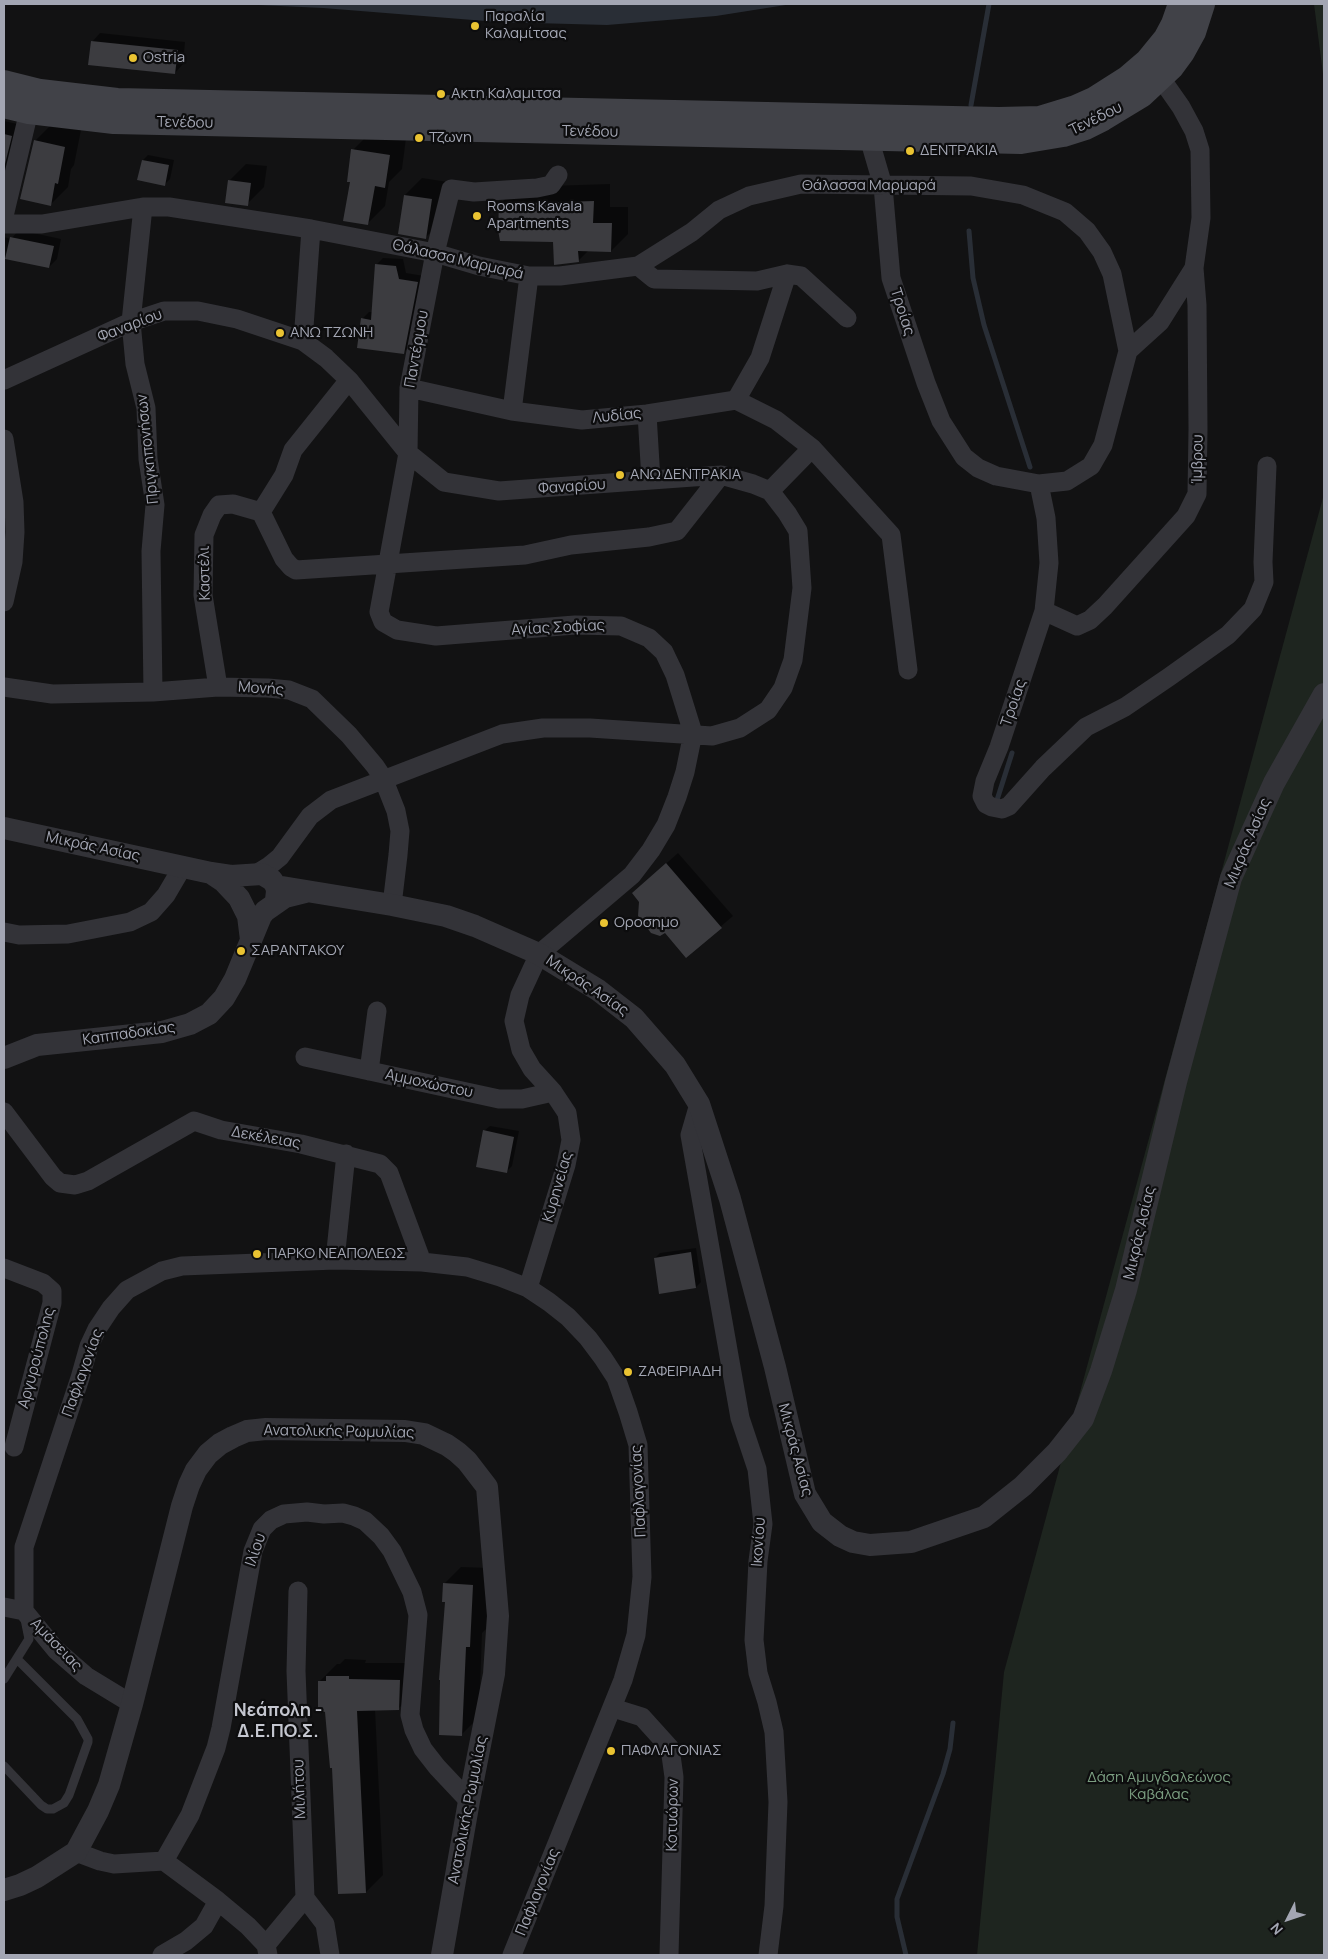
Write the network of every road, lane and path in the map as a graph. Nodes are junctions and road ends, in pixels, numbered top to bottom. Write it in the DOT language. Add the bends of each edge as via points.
graph roads {
  1 [pos="1181,4"];
  2 [pos="1202,4"];
  3 [pos="1154,69"];
  4 [pos="4,83"];
  5 [pos="4,105"];
  6 [pos="29,111"];
  7 [pos="869,127"];
  8 [pos="558,175"];
  9 [pos="883,186"];
  10 [pos="143,207"];
  11 [pos="4,216"];
  12 [pos="4,224"];
  13 [pos="311,229"];
  14 [pos="435,253"];
  15 [pos="638,266"];
  16 [pos="1194,268"];
  17 [pos="787,274"];
  18 [pos="529,276"];
  19 [pos="847,318"];
  20 [pos="131,322"];
  21 [pos="303,341"];
  22 [pos="1128,351"];
  23 [pos="4,380"];
  24 [pos="349,380"];
  25 [pos="410,388"];
  26 [pos="736,400"];
  27 [pos="512,411"];
  28 [pos="647,414"];
  29 [pos="4,439"];
  30 [pos="812,448"];
  31 [pos="408,453"];
  32 [pos="1267,466"];
  33 [pos="721,475"];
  34 [pos="651,480"];
  35 [pos="1039,484"];
  36 [pos="770,492"];
  37 [pos="261,512"];
  38 [pos="389,564"];
  39 [pos="4,602"];
  40 [pos="1044,611"];
  41 [pos="383,622"];
  42 [pos="908,670"];
  43 [pos="218,687"];
  44 [pos="4,688"];
  45 [pos="153,692"];
  46 [pos="1324,694"];
  47 [pos="692,733"];
  48 [pos="383,778"];
  49 [pos="4,828"];
  50 [pos="293,839"];
  51 [pos="182,866"];
  52 [pos="211,873"];
  53 [pos="252,875"];
  54 [pos="272,900"];
  55 [pos="241,901"];
  56 [pos="392,904"];
  57 [pos="4,932"];
  58 [pos="249,946"];
  59 [pos="539,954"];
  60 [pos="377,1012"];
  61 [pos="4,1056"];
  62 [pos="306,1057"];
  63 [pos="369,1071"];
  64 [pos="553,1092"];
  65 [pos="699,1104"];
  66 [pos="4,1112"];
  67 [pos="346,1154"];
  68 [pos="335,1260"];
  69 [pos="422,1262"];
  70 [pos="4,1268"];
  71 [pos="528,1288"];
  72 [pos="14,1447"];
  73 [pos="298,1591"];
  74 [pos="4,1607"];
  75 [pos="24,1611"];
  76 [pos="17,1659"];
  77 [pos="4,1679"];
  78 [pos="132,1704"];
  79 [pos="613,1708"];
  80 [pos="4,1766"];
  81 [pos="469,1801"];
  82 [pos="76,1852"];
  83 [pos="164,1861"];
  84 [pos="4,1890"];
  85 [pos="305,1898"];
  86 [pos="218,1900"];
  87 [pos="267,1950"];
  88 [pos="162,1955"];
  89 [pos="330,1955"];
  90 [pos="442,1955"];
  91 [pos="512,1955"];
  92 [pos="669,1955"];
  93 [pos="768,1955"];
  1 -- 3 [label="main road"];
  2 -- 3 [label="main road" via="1193,32 1171,67"];
  3 -- 7 [label="main road, Τενέδου" via="1127,79 1067,112 1040,118"];
  3 -- 16 [label="street, Ίμβρου" via="1181,107 1200,150 1201,218"];
  4 -- 7 [label="main road, Τενέδου" via="40,92 117,101"];
  5 -- 6 [label="main road, Τενέδου"];
  6 -- 7 [label="main road, Τενέδου" via="114,121"];
  6 -- 11 [label="street"];
  7 -- 9 [label="street, Τροίας"];
  8 -- 14 [label="street, Παντέρμου" via="551,185 537,188 474,192 451,189"];
  9 -- 15 [label="street, Θάλασσα Μαρμαρά" via="801,184 749,196 719,210 692,232"];
  9 -- 22 [label="street, Θάλασσα Μαρμαρά" via="971,186 1023,196 1065,212 1087,231 1112,274"];
  9 -- 35 [label="street, Τροίας" via="891,278 941,421 964,457 978,468 996,476"];
  10 -- 12 [label="street, Θάλασσα Μαρμαρά" via="42,224"];
  10 -- 13 [label="street, Θάλασσα Μαρμαρά" via="169,207"];
  10 -- 20 [label="street, Πριγκηπονήσων"];
  13 -- 14 [label="street, Θάλασσα Μαρμαρά"];
  13 -- 21 [label="street"];
  14 -- 18 [label="street, Θάλασσα Μαρμαρά"];
  14 -- 25 [label="street, Παντέρμου"];
  15 -- 17 [label="street" via="654,279 757,282"];
  15 -- 18 [label="street, Θάλασσα Μαρμαρά" via="560,276"];
  16 -- 22 [label="street, Ίμβρου" via="1160,322"];
  16 -- 40 [label="street, Ίμβρου" via="1197,494 1186,516 1090,620 1076,626"];
  17 -- 19 [label="street" via="801,276"];
  17 -- 26 [label="street" via="760,358"];
  18 -- 27 [label="street"];
  20 -- 21 [label="street, Φαναρίου" via="164,311 198,311"];
  20 -- 23 [label="street, Φαναρίου"];
  20 -- 45 [label="street, Πριγκηπονήσων" via="135,364 146,408 148,459 155,505 151,551"];
  21 -- 24 [label="street, Φαναρίου"];
  22 -- 35 [label="street, Θάλασσα Μαρμαρά" via="1103,445 1090,466 1068,481"];
  24 -- 31 [label="street, Φαναρίου"];
  24 -- 37 [label="street" via="293,450 284,475"];
  25 -- 27 [label="street, Λυδίας"];
  25 -- 31 [label="street, Παντέρμου"];
  26 -- 28 [label="street, Λυδίας"];
  26 -- 30 [label="street" via="776,420"];
  27 -- 28 [label="street, Λυδίας" via="582,420"];
  28 -- 34 [label="street"];
  29 -- 39 [label="street" via="14,502 15,532 13,562"];
  30 -- 36 [label="street"];
  30 -- 42 [label="street" via="891,536"];
  31 -- 34 [label="street, Φαναρίου" via="444,482 499,492"];
  31 -- 38 [label="street, Παντέρμου"];
  32 -- 40 [label="street, Τροίας" via="1264,582 1253,609 1228,635 1169,677 1125,707 1086,727 1009,806 1002,809 992,807 982,796 985,780"];
  33 -- 34 [label="street, Φαναρίου"];
  33 -- 36 [label="street, Φαναρίου"];
  33 -- 38 [label="street" via="677,532 571,545 525,555"];
  35 -- 40 [label="street, Τροίας" via="1046,518 1049,563"];
  36 -- 47 [label="street, Φαναρίου" via="798,531 802,588 793,660 783,688 768,710 740,728 723,734"];
  37 -- 38 [label="street" via="284,559 296,570"];
  37 -- 43 [label="street, Καστέλι" via="233,504 219,505 204,535 203,595"];
  38 -- 41 [label="street, Παντέρμου" via="380,612"];
  41 -- 47 [label="street, Αγίας Σοφίας" via="397,630 436,636 575,625 621,626 649,638 664,652 675,675"];
  43 -- 45 [label="street, Μονής"];
  43 -- 48 [label="street, Μονής" via="289,690 312,699 349,735"];
  44 -- 45 [label="street, Μονής" via="52,694"];
  46 -- 65 [label="street, Μικράς Ασίας" via="1274,783 1230,878 1126,1290 1083,1419 1057,1452 1023,1486 984,1517 910,1542 870,1545 840,1536 822,1522 805,1494 740,1236"];
  47 -- 48 [label="street, Φαναρίου" via="543,728 502,734"];
  47 -- 59 [label="street, Αγίας Σοφίας" via="685,772 666,825 651,850 632,874"];
  48 -- 50 [label="street, Φαναρίου" via="331,800 310,816"];
  48 -- 56 [label="street, Μονής" via="400,831"];
  49 -- 51 [label="street, Μικράς Ασίας"];
  50 -- 53 [label="street, Φαναρίου" via="280,857"];
  50 -- 54 [label="street"];
  51 -- 52 [label="street, Μικράς Ασίας"];
  51 -- 57 [label="street" via="166,895 151,912 130,922 68,934 19,935"];
  52 -- 53 [label="street, Μικράς Ασίας"];
  52 -- 55 [label="street"];
  53 -- 54 [label="street" via="267,877"];
  53 -- 55 [label="street" via="240,885"];
  54 -- 55 [label="street" via="253,912"];
  54 -- 56 [label="street, Μικράς Ασίας" via="317,891"];
  54 -- 58 [label="street, Καππαδοκίας"];
  55 -- 58 [label="street" via="248,916"];
  56 -- 59 [label="street, Μικράς Ασίας" via="468,923"];
  58 -- 61 [label="street, Καππαδοκίας" via="224,998 209,1014 190,1024 162,1032 37,1044"];
  59 -- 64 [label="street, Κυρηνείας" via="520,995 514,1021 521,1050 532,1069"];
  59 -- 65 [label="street, Μικράς Ασίας" via="598,990 634,1018 675,1066"];
  60 -- 63 [label="street"];
  62 -- 63 [label="street, Αμμοχώστου"];
  63 -- 64 [label="street, Αμμοχώστου" via="499,1099 522,1099"];
  64 -- 71 [label="street, Κυρηνείας" via="567,1113 570,1140 566,1165"];
  65 -- 93 [label="street, Ικονίου" via="690,1136 740,1418 757,1469 763,1524 754,1640 758,1674 774,1732 778,1802 774,1906"];
  66 -- 67 [label="street, Δεκέλειας" via="53,1177 75,1185 194,1121 221,1130"];
  67 -- 68 [label="street"];
  67 -- 69 [label="street, Δεκέλειας" via="380,1164 389,1173"];
  68 -- 69 [label="street, Παφλαγονίας"];
  68 -- 75 [label="street, Παφλαγονίας" via="182,1266 162,1271 127,1290 111,1308 90,1346 24,1547"];
  69 -- 71 [label="street, Παφλαγονίας" via="467,1267"];
  70 -- 72 [label="street, Αργυρούπολης" via="43,1283 52,1292 52,1303"];
  71 -- 79 [label="street, Παφλαγονίας" via="568,1317 603,1358 616,1378 638,1445 642,1577 636,1635"];
  73 -- 85 [label="street, Μιλήτου" via="296,1671"];
  74 -- 75 [label="street, Αμάσειας"];
  75 -- 76 [label="lane" via="28,1639"];
  75 -- 78 [label="street, Αμάσειας" via="56,1650 86,1676"];
  76 -- 77 [label="lane"];
  76 -- 80 [label="lane" via="77,1719 88,1742 70,1794 64,1803 53,1809 41,1805"];
  78 -- 81 [label="street, Ανατολικής Ρωμυλίας" via="182,1506 192,1477 208,1454 233,1437 247,1431 266,1429 424,1434 458,1452 487,1487 498,1616 494,1674"];
  78 -- 82 [label="street, Ανατολικής Ρωμυλίας" via="109,1785"];
  79 -- 91 [label="street, Παφλαγονίας"];
  79 -- 92 [label="street, Κοτυώρων" via="642,1717 670,1748 674,1777"];
  81 -- 83 [label="street, Ιλίου" via="423,1749 414,1730 410,1715 418,1615 412,1592 392,1551 376,1531 354,1516 343,1513 284,1514 262,1529 253,1551 216,1748 190,1815"];
  81 -- 90 [label="street, Ανατολικής Ρωμυλίας"];
  82 -- 83 [label="street" via="114,1864"];
  82 -- 84 [label="street, Ανατολικής Ρωμυλίας" via="37,1877"];
  83 -- 86 [label="street"];
  85 -- 87 [label="street"];
  85 -- 89 [label="street" via="325,1924"];
  86 -- 87 [label="street" via="248,1926"];
  86 -- 88 [label="street" via="204,1926"];
}
